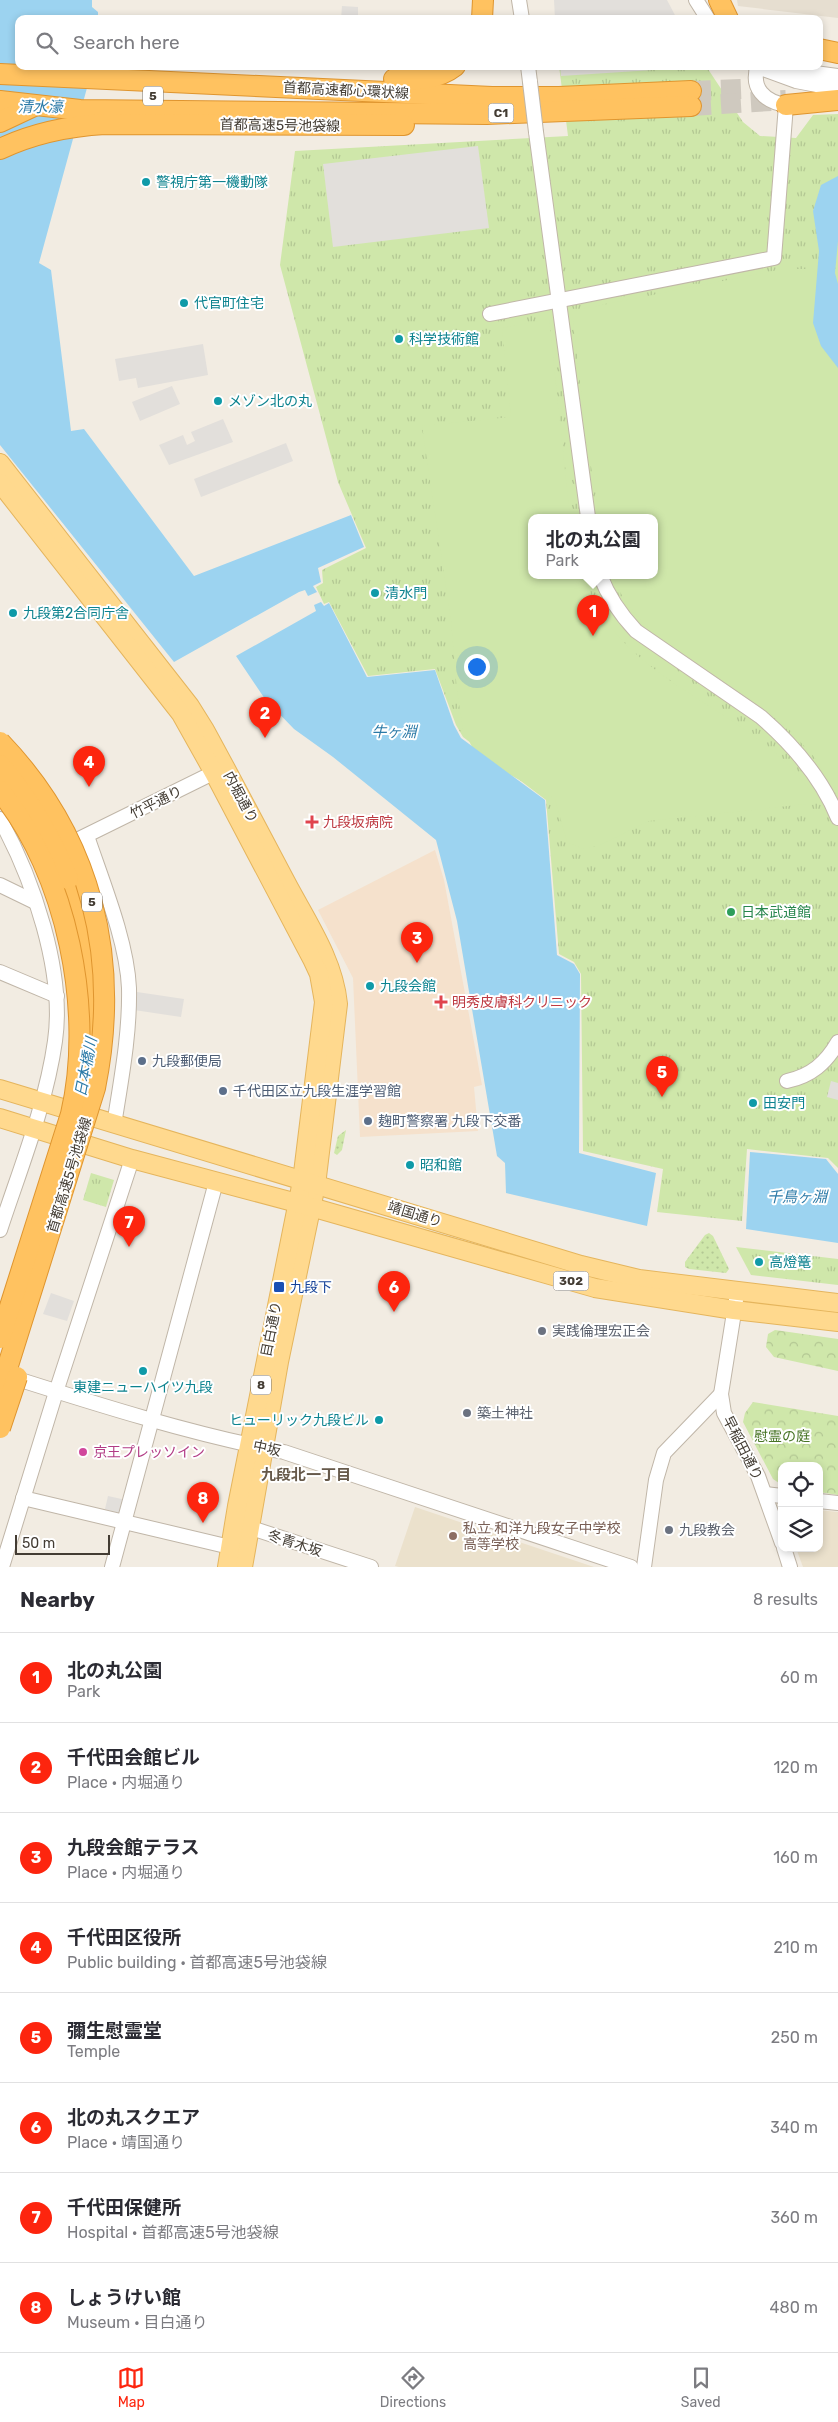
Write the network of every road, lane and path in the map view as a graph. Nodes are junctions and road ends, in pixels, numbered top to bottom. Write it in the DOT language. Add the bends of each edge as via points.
graph roads {
  1 [pos="483,0"];
  2 [pos="519,0"];
  3 [pos="696,0"];
  4 [pos="711,0"];
  5 [pos="719,0"];
  6 [pos="482,15"];
  7 [pos="521,15"];
  8 [pos="705,15"];
  9 [pos="717,15"];
  10 [pos="726,15"];
  11 [pos="823,50"];
  12 [pos="838,53"];
  13 [pos="449,70"];
  14 [pos="528,70"];
  15 [pos="757,70"];
  16 [pos="765,70"];
  17 [pos="804,70"];
  18 [pos="0,74"];
  19 [pos="838,76"];
  20 [pos="838,89"];
  21 [pos="492,97"];
  22 [pos="311,100"];
  23 [pos="838,100"];
  24 [pos="0,101"];
  25 [pos="786,105"];
  26 [pos="0,122"];
  27 [pos="0,149"];
  28 [pos="558,300"];
  29 [pos="490,314"];
  30 [pos="0,463"];
  31 [pos="0,483"];
  32 [pos="588,514"];
  33 [pos="602,579"];
  34 [pos="0,742"];
  35 [pos="0,766"];
  36 [pos="220,770"];
  37 [pos="0,791"];
  38 [pos="838,818"];
  39 [pos="0,819"];
  40 [pos="83,838"];
  41 [pos="25,862"];
  42 [pos="0,885"];
  43 [pos="35,902"];
  44 [pos="0,972"];
  45 [pos="57,996"];
  46 [pos="838,1042"];
  47 [pos="787,1081"];
  48 [pos="95,1088"];
  49 [pos="0,1089"];
  50 [pos="46,1103"];
  51 [pos="73,1103"];
  52 [pos="0,1118"];
  53 [pos="68,1124"];
  54 [pos="110,1124"];
  55 [pos="39,1130"];
  56 [pos="132,1159"];
  57 [pos="216,1182"];
  58 [pos="309,1183"];
  59 [pos="304,1205"];
  60 [pos="0,1230"];
  61 [pos="0,1292"];
  62 [pos="737,1292"];
  63 [pos="838,1303"];
  64 [pos="734,1310"];
  65 [pos="838,1322"];
  66 [pos="0,1338"];
  67 [pos="0,1374"];
  68 [pos="7,1384"];
  69 [pos="56,1392"];
  70 [pos="721,1394"];
  71 [pos="153,1419"];
  72 [pos="0,1428"];
  73 [pos="257,1446"];
  74 [pos="765,1494"];
  75 [pos="778,1496"];
  76 [pos="24,1498"];
  77 [pos="823,1501"];
  78 [pos="838,1503"];
  79 [pos="125,1523"];
  80 [pos="248,1528"];
  81 [pos="778,1531"];
  82 [pos="230,1547"];
  83 [pos="785,1552"];
  84 [pos="2,1567"];
  85 [pos="112,1567"];
  86 [pos="227,1567"];
  87 [pos="243,1567"];
  88 [pos="371,1567"];
  89 [pos="631,1567"];
  90 [pos="644,1567"];
  91 [pos="790,1567"];
  1 -- 6 [label="highway"];
  2 -- 7 [label="street"];
  3 -- 8 [label="street"];
  4 -- 9 [label="street"];
  5 -- 10 [label="highway"];
  11 -- 12 [label="highway"];
  13 -- 22 [label="highway" via="439,76"];
  14 -- 28 [label="street, bridge"];
  15 -- 25 [label="street" via="756,84 763,96"];
  16 -- 20 [label="street" via="796,81"];
  17 -- 19 [label="street"];
  18 -- 22 [label="highway" via="182,82"];
  21 -- 22 [label="highway, 首都高速5号池袋線 / 5"];
  21 -- 22 [label="highway, 首都高速都心環状線 / C1" via="691,99 563,112"];
  22 -- 24 [label="highway, 首都高速都心環状線 / C1" via="80,110"];
  22 -- 26 [label="highway, 首都高速5号池袋線 / 5" via="83,96 44,103"];
  22 -- 27 [label="highway, 首都高速5号池袋線 / 5" via="132,124 83,126 42,133"];
  23 -- 25 [label="highway"];
  25 -- 28 [label="street" via="774,258"];
  28 -- 29 [label="street"];
  28 -- 32 [label="street"];
  30 -- 36 [label="main road, 内堀通り" via="171,680 206,730"];
  31 -- 36 [label="main road, 内堀通り" via="176,707"];
  33 -- 38 [label="street" via="623,617 636,631 779,732 816,778"];
  34 -- 48 [label="highway, 首都高速5号池袋線 / 5, bridge" via="24,769 60,821 74,848 93,904 105,988 104,1039"];
  35 -- 51 [label="highway, 首都高速5号池袋線 / 5, bridge" via="31,806 57,852 83,935 89,1015 83,1062"];
  36 -- 40 [label="street, 竹平通り"];
  36 -- 58 [label="main road, 内堀通り" via="332,970 336,986 338,1004"];
  37 -- 51 [label="highway, 首都高速5号池袋線 / 5, bridge" via="19,816 42,858 68,936 78,1032"];
  39 -- 41 [label="street"];
  40 -- 41 [label="street, 竹平通り, bridge"];
  40 -- 54 [label="street" via="118,929 128,986 127,1035"];
  41 -- 43 [label="street"];
  42 -- 43 [label="street"];
  43 -- 45 [label="street" via="52,955"];
  44 -- 45 [label="street"];
  45 -- 50 [label="street" via="56,1040"];
  46 -- 47 [label="street" via="815,1071"];
  48 -- 68 [label="highway, 首都高速5号池袋線 / 5, bridge"];
  48 -- 72 [label="highway, bridge" via="86,1140 42,1303"];
  49 -- 50 [label="main road, 靖国通り / 302"];
  50 -- 54 [label="main road, 靖国通り / 302, bridge"];
  50 -- 55 [label="street"];
  51 -- 53 [label="highway, 首都高速5号池袋線 / 5, bridge"];
  52 -- 55 [label="main road, 靖国通り / 302"];
  53 -- 61 [label="highway, bridge" via="20,1234"];
  53 -- 66 [label="highway, 首都高速5号池袋線 / 5, bridge"];
  54 -- 58 [label="main road, 靖国通り / 302"];
  55 -- 56 [label="main road, 靖国通り / 302, bridge"];
  55 -- 60 [label="street"];
  56 -- 57 [label="main road, 靖国通り / 302"];
  56 -- 69 [label="street"];
  57 -- 59 [label="main road, 靖国通り / 302"];
  57 -- 71 [label="street"];
  58 -- 59 [label="main road, 目白通り / 8"];
  58 -- 62 [label="main road, 靖国通り / 302" via="581,1265 639,1279"];
  59 -- 64 [label="main road, 靖国通り / 302" via="595,1288"];
  59 -- 73 [label="main road, 目白通り / 8"];
  62 -- 63 [label="main road, 靖国通り / 302"];
  62 -- 64 [label="street, 早稲田通り"];
  64 -- 65 [label="main road, 靖国通り / 302"];
  64 -- 70 [label="street, 早稲田通り"];
  67 -- 68 [label="street, 中坂, bridge"];
  68 -- 69 [label="street, 中坂"];
  69 -- 71 [label="street, 中坂"];
  69 -- 76 [label="street"];
  70 -- 74 [label="street, 早稲田通り" via="724,1413"];
  70 -- 90 [label="street" via="664,1453 656,1480"];
  71 -- 73 [label="street, 中坂"];
  71 -- 79 [label="street"];
  73 -- 80 [label="main road, 目白通り / 8"];
  73 -- 82 [label="main road, 目白通り / 8"];
  73 -- 89 [label="street, 中坂" via="284,1452"];
  74 -- 75 [label="street"];
  74 -- 81 [label="street, 早稲田通り"];
  76 -- 79 [label="street"];
  76 -- 84 [label="street"];
  77 -- 78 [label="street"];
  79 -- 82 [label="street"];
  79 -- 85 [label="street"];
  80 -- 87 [label="main road, 目白通り / 8"];
  80 -- 88 [label="street, 冬青木坂"];
  82 -- 86 [label="main road, 目白通り / 8"];
  83 -- 91 [label="street"];
}
